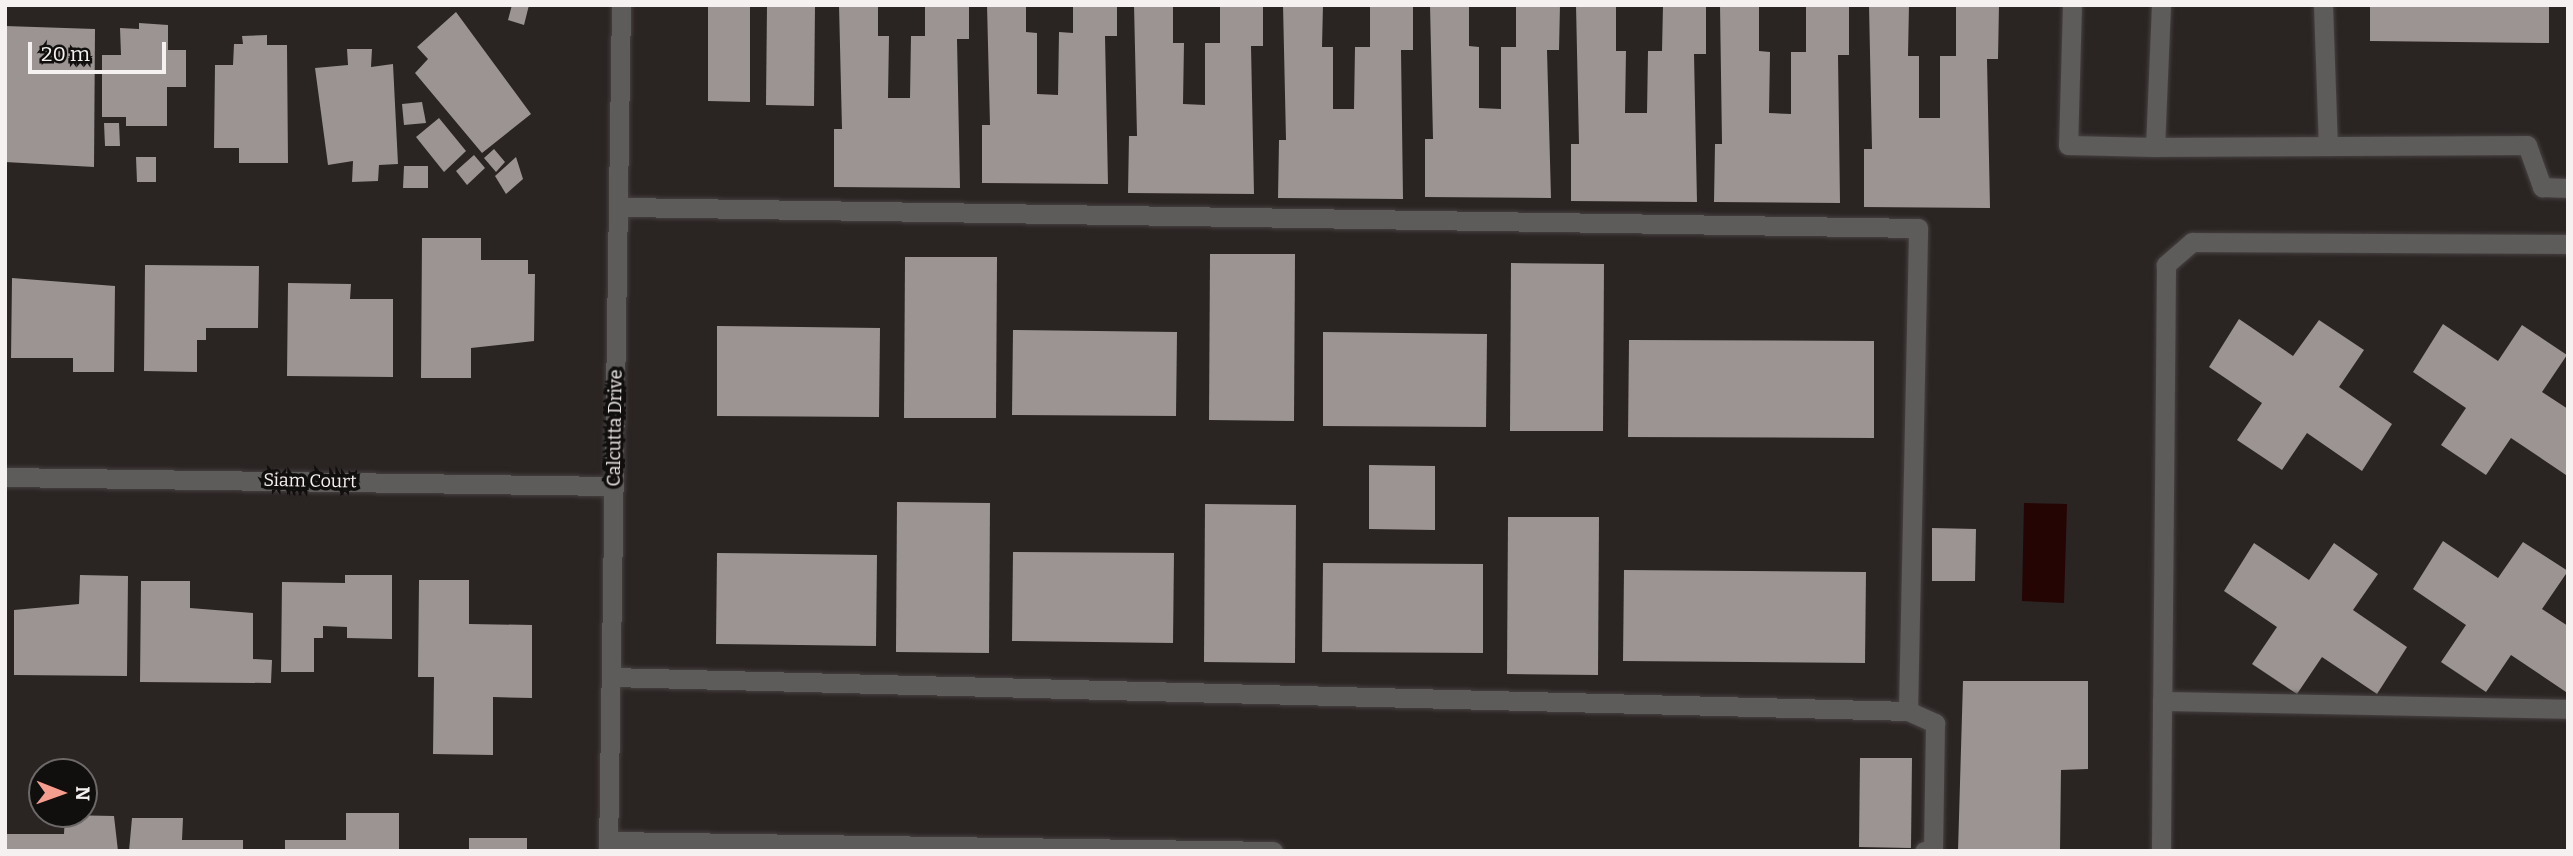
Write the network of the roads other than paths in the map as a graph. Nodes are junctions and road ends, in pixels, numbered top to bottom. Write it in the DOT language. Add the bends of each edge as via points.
graph roads {
  1 [pos="621,5"];
  2 [pos="2072,5"];
  3 [pos="2161,5"];
  4 [pos="2323,5"];
  5 [pos="2328,146"];
  6 [pos="2155,147"];
  7 [pos="2568,188"];
  8 [pos="618,207"];
  9 [pos="2568,244"];
  10 [pos="5,477"];
  11 [pos="614,486"];
  12 [pos="611,677"];
  13 [pos="2162,701"];
  14 [pos="2568,709"];
  15 [pos="1908,711"];
  16 [pos="608,846"];
  17 [pos="1273,851"];
  18 [pos="1924,851"];
  19 [pos="2161,851"];
  1 -- 8 [label="street, Calcutta Drive"];
  2 -- 6 [label="street" via="2068,145"];
  3 -- 6 [label="street"];
  4 -- 5 [label="street"];
  5 -- 6 [label="street"];
  5 -- 7 [label="street" via="2527,145 2542,187"];
  8 -- 11 [label="street, Calcutta Drive"];
  8 -- 15 [label="street" via="1918,229"];
  9 -- 13 [label="street" via="2192,242 2166,265"];
  10 -- 11 [label="street, Siam Court"];
  11 -- 12 [label="street, Calcutta Drive"];
  12 -- 15 [label="street"];
  12 -- 16 [label="street, Calcutta Drive"];
  13 -- 14 [label="street"];
  13 -- 19 [label="street"];
  15 -- 18 [label="street" via="1935,723 1933,849"];
  16 -- 17 [label="street"];
}
